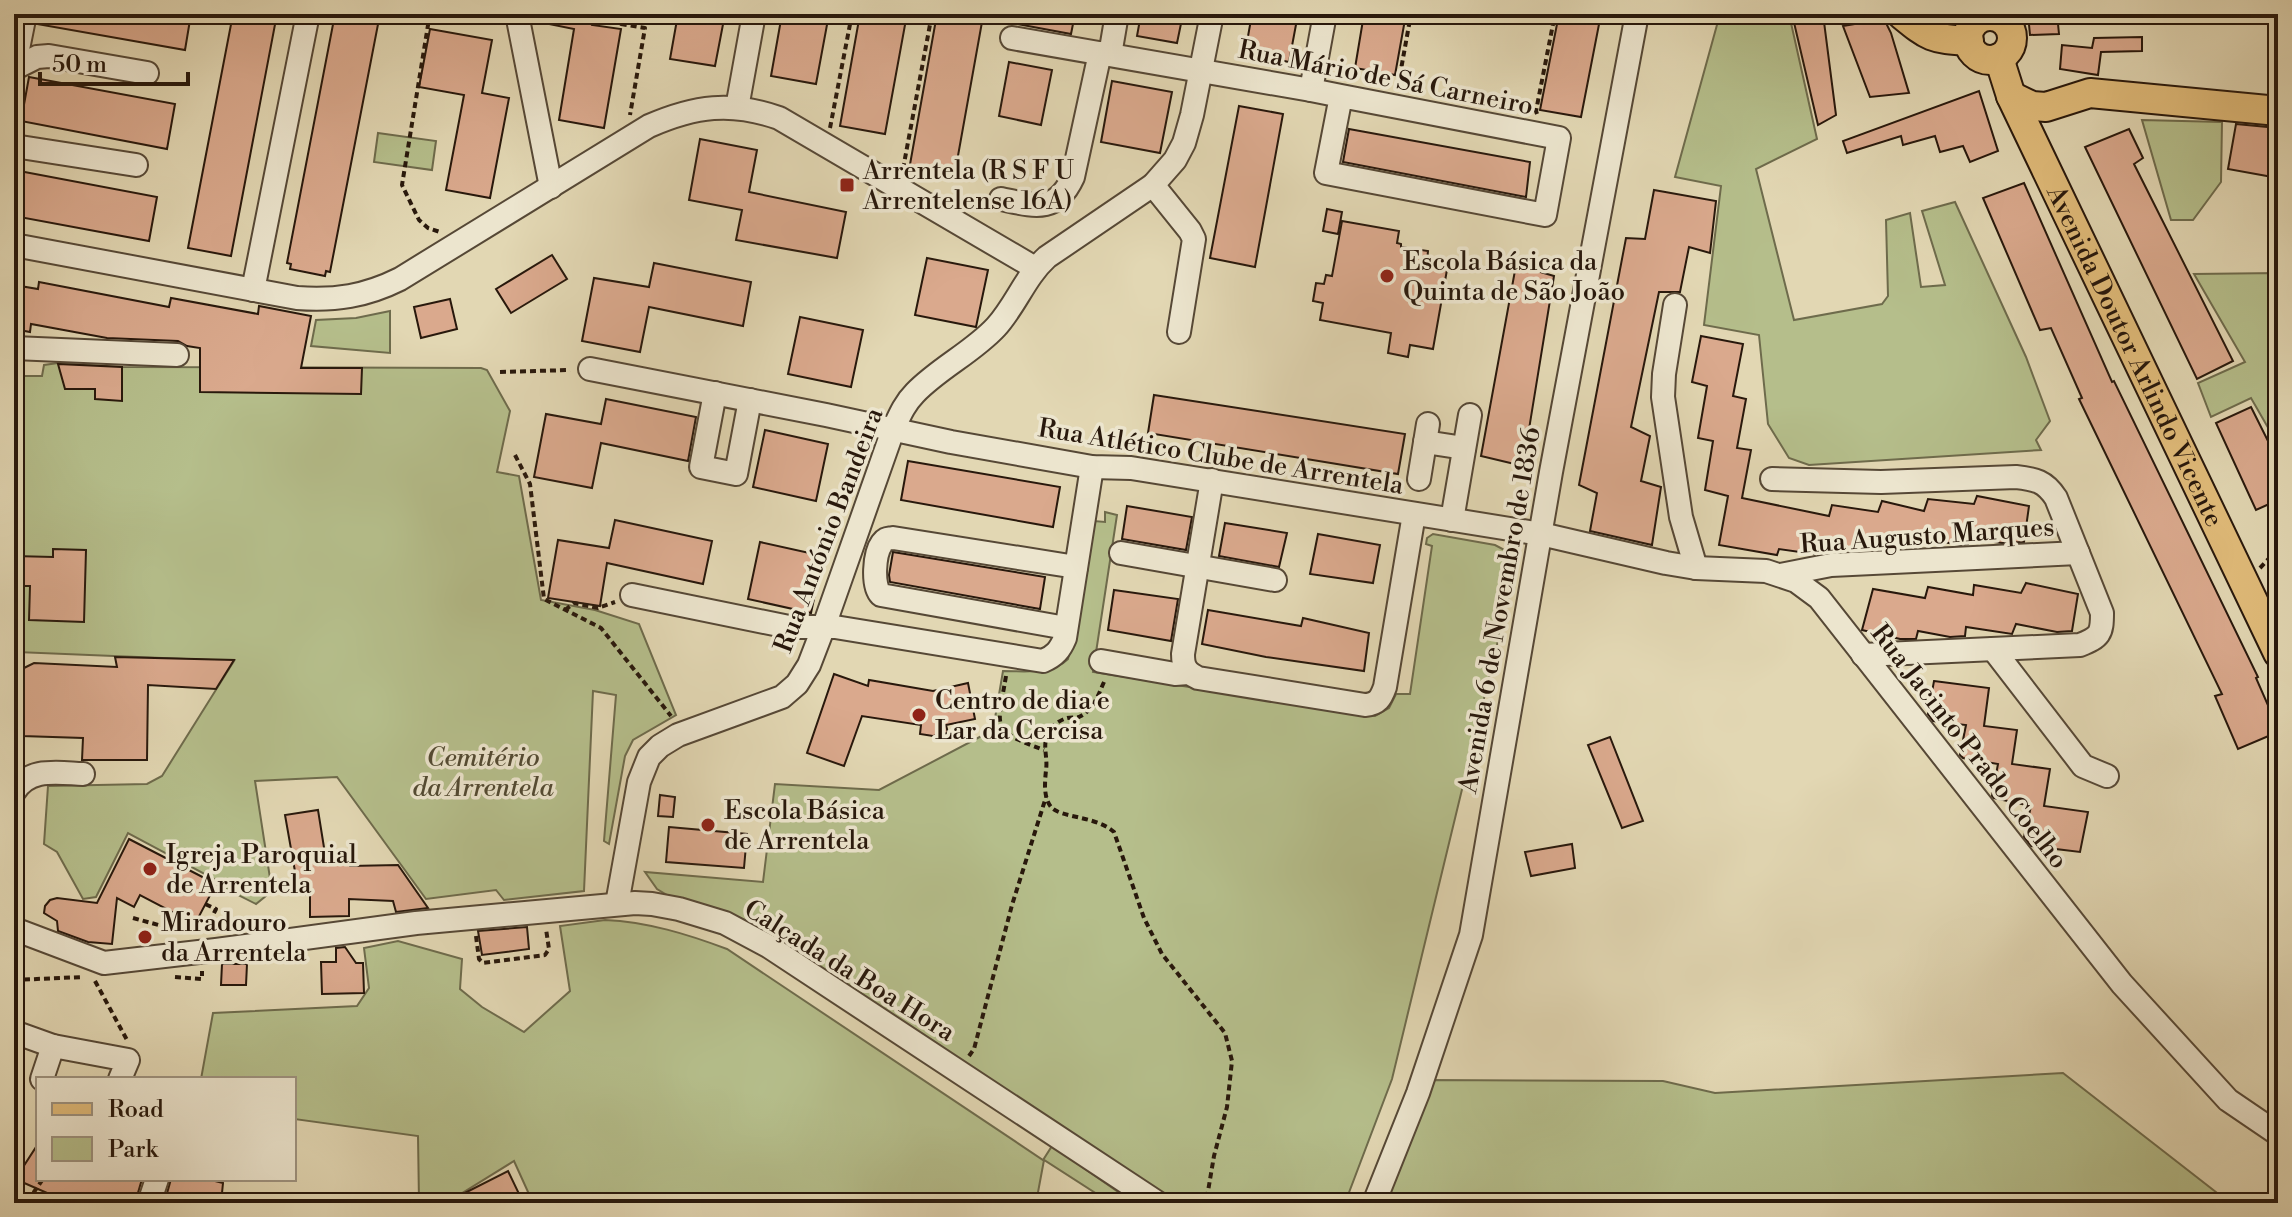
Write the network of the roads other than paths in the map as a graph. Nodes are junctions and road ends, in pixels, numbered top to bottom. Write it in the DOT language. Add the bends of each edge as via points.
graph roads {
  1 [pos="25,14"];
  2 [pos="308,14"];
  3 [pos="517,14"];
  4 [pos="754,14"];
  5 [pos="1117,14"];
  6 [pos="1212,14"];
  7 [pos="1325,14"];
  8 [pos="1637,14"];
  9 [pos="1901,14"];
  10 [pos="1985,15"];
  11 [pos="1012,38"];
  12 [pos="1969,41"];
  13 [pos="1105,54"];
  14 [pos="1999,58"];
  15 [pos="15,69"];
  16 [pos="1202,71"];
  17 [pos="147,73"];
  18 [pos="1311,90"];
  19 [pos="1341,96"];
  20 [pos="2011,96"];
  21 [pos="737,108"];
  22 [pos="2278,111"];
  23 [pos="14,146"];
  24 [pos="136,165"];
  25 [pos="1153,185"];
  26 [pos="551,187"];
  27 [pos="1001,199"];
  28 [pos="14,245"];
  29 [pos="1035,268"];
  30 [pos="253,290"];
  31 [pos="1675,305"];
  32 [pos="1179,332"];
  33 [pos="14,348"];
  34 [pos="177,355"];
  35 [pos="590,369"];
  36 [pos="715,393"];
  37 [pos="750,400"];
  38 [pos="1470,415"];
  39 [pos="893,430"];
  40 [pos="1464,448"];
  41 [pos="1092,467"];
  42 [pos="1419,479"];
  43 [pos="1772,479"];
  44 [pos="1212,480"];
  45 [pos="1414,514"];
  46 [pos="1452,520"];
  47 [pos="1541,534"];
  48 [pos="1121,553"];
  49 [pos="2078,553"];
  50 [pos="1198,566"];
  51 [pos="1076,567"];
  52 [pos="1696,568"];
  53 [pos="1780,575"];
  54 [pos="1275,580"];
  55 [pos="632,595"];
  56 [pos="824,626"];
  57 [pos="1066,628"];
  58 [pos="1993,649"];
  59 [pos="2278,653"];
  60 [pos="1863,655"];
  61 [pos="1101,661"];
  62 [pos="1188,673"];
  63 [pos="83,774"];
  64 [pos="2107,776"];
  65 [pos="14,792"];
  66 [pos="617,904"];
  67 [pos="14,929"];
  68 [pos="14,1032"];
  69 [pos="53,1046"];
  70 [pos="125,1060"];
  71 [pos="43,1077"];
  72 [pos="2278,1134"];
  73 [pos="156,1181"];
  74 [pos="149,1203"];
  75 [pos="1158,1203"];
  76 [pos="1374,1203"];
  1 -- 15 [label="street"];
  2 -- 30 [label="street"];
  3 -- 26 [label="street"];
  4 -- 21 [label="street"];
  5 -- 13 [label="street"];
  6 -- 16 [label="street, Rua António Bandeira"];
  7 -- 18 [label="street"];
  8 -- 47 [label="street, Avenida 6 de Novembro de 1836"];
  9 -- 12 [label="main road" via="1935,39"];
  10 -- 12 [label="main road" via="1974,23"];
  10 -- 14 [label="main road" via="2001,19 2011,31 2011,47"];
  11 -- 13 [label="street, Rua Mário de Sá Carneiro"];
  12 -- 14 [label="main road" via="1980,58"];
  13 -- 16 [label="street, Rua Mário de Sá Carneiro"];
  13 -- 27 [label="street" via="1067,190 1046,205"];
  14 -- 20 [label="main road, Avenida Doutor Arlindo Vicente"];
  15 -- 17 [label="street" via="49,56"];
  16 -- 18 [label="street, Rua Mário de Sá Carneiro"];
  16 -- 25 [label="street, Rua António Bandeira" via="1184,143"];
  18 -- 19 [label="street, Rua Mário de Sá Carneiro"];
  19 -- 19 [label="street, Rua Mário de Sá Carneiro" via="1552,136 1545,215 1326,173"];
  20 -- 22 [label="main road" via="2046,107 2090,93"];
  20 -- 59 [label="main road, Avenida Doutor Arlindo Vicente"];
  21 -- 26 [label="street" via="676,114"];
  21 -- 29 [label="street" via="779,118"];
  23 -- 24 [label="street"];
  25 -- 29 [label="street, Rua António Bandeira"];
  25 -- 32 [label="street" via="1194,239"];
  26 -- 30 [label="street" via="379,290 319,300"];
  28 -- 30 [label="street"];
  29 -- 39 [label="street, Rua António Bandeira" via="1009,312 913,395"];
  31 -- 52 [label="street" via="1663,397 1681,517"];
  33 -- 34 [label="street"];
  35 -- 36 [label="street, Rua Atlético Clube de Arrentela"];
  36 -- 37 [label="street, Rua Atlético Clube de Arrentela"];
  36 -- 37 [label="street" via="701,467 736,474"];
  37 -- 39 [label="street, Rua Atlético Clube de Arrentela"];
  38 -- 40 [label="street"];
  39 -- 41 [label="street, Rua Atlético Clube de Arrentela"];
  39 -- 56 [label="street, Rua António Bandeira"];
  40 -- 42 [label="street" via="1427,433"];
  40 -- 46 [label="street"];
  41 -- 44 [label="street, Rua Atlético Clube de Arrentela"];
  41 -- 51 [label="street"];
  43 -- 49 [label="street" via="2033,478 2056,498"];
  44 -- 45 [label="street, Rua Atlético Clube de Arrentela"];
  44 -- 50 [label="street"];
  45 -- 46 [label="street, Rua Atlético Clube de Arrentela"];
  45 -- 62 [label="street" via="1385,687 1374,705"];
  46 -- 47 [label="street, Rua Atlético Clube de Arrentela"];
  47 -- 52 [label="street, Rua Jacinto Prado Coelho"];
  47 -- 76 [label="street, Avenida 6 de Novembro de 1836" via="1471,935"];
  48 -- 50 [label="street"];
  49 -- 53 [label="street, Rua Augusto Marques" via="1831,565"];
  49 -- 58 [label="street" via="2102,613 2102,630 2095,639 2080,645"];
  50 -- 54 [label="street"];
  50 -- 62 [label="street" via="1183,654"];
  51 -- 57 [label="street"];
  51 -- 57 [label="street" via="893,538 879,549 874,581 881,595"];
  52 -- 53 [label="street, Rua Jacinto Prado Coelho"];
  53 -- 60 [label="street, Rua Jacinto Prado Coelho" via="1819,598"];
  55 -- 56 [label="street" via="789,627"];
  56 -- 57 [label="street" via="1034,661 1053,657"];
  56 -- 66 [label="street, Rua António Bandeira" via="809,665 782,697 678,735 649,757 639,782"];
  58 -- 60 [label="street"];
  58 -- 64 [label="street" via="2083,766"];
  60 -- 72 [label="street, Rua Jacinto Prado Coelho" via="2122,984 2228,1100"];
  61 -- 62 [label="street"];
  63 -- 65 [label="street" via="41,773 21,782"];
  66 -- 67 [label="street, Calçada da Boa Hora" via="209,944 104,963"];
  66 -- 75 [label="street, Calçada da Boa Hora" via="679,909 748,934"];
  68 -- 69 [label="street"];
  69 -- 70 [label="street"];
  69 -- 71 [label="street"];
  73 -- 74 [label="street"];
}
